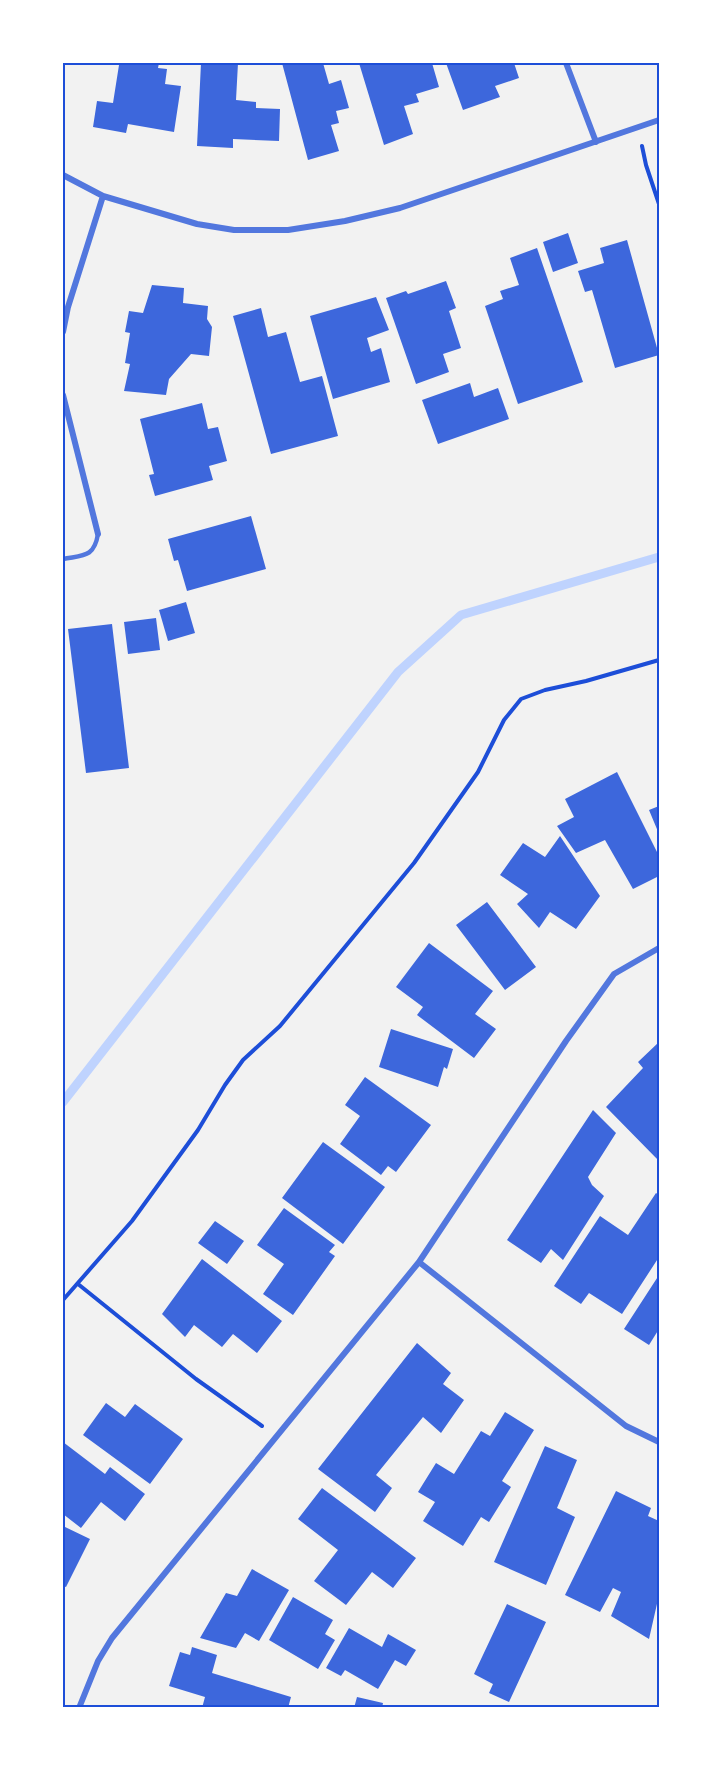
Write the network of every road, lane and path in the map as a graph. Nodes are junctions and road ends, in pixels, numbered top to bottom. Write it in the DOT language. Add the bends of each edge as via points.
graph roads {
  1 [pos="566,63"];
  2 [pos="659,120"];
  3 [pos="638,127"];
  4 [pos="596,142"];
  5 [pos="63,176"];
  6 [pos="103,196"];
  7 [pos="659,204"];
  8 [pos="63,332"];
  9 [pos="63,395"];
  10 [pos="98,534"];
  11 [pos="63,559"];
  12 [pos="659,660"];
  13 [pos="659,948"];
  14 [pos="419,1262"];
  15 [pos="77,1284"];
  16 [pos="63,1300"];
  17 [pos="277,1437"];
  18 [pos="659,1442"];
  19 [pos="78,1708"];
  1 -- 4 [label="street"];
  2 -- 3 [label="street"];
  3 -- 4 [label="street"];
  3 -- 7 [label="path"];
  4 -- 6 [label="street" via="400,208 288,230 234,230 197,224"];
  5 -- 6 [label="street"];
  6 -- 8 [label="street"];
  9 -- 10 [label="street"];
  10 -- 11 [label="lane" via="96,546 89,554"];
  12 -- 15 [label="path" via="521,699 504,720 478,772 414,863 280,1026 243,1060 163,1180"];
  13 -- 14 [label="street" via="614,974"];
  14 -- 17 [label="street"];
  14 -- 18 [label="street" via="626,1426"];
  15 -- 16 [label="path"];
  15 -- 17 [label="path" via="196,1379"];
  17 -- 19 [label="street" via="112,1638"];
}
